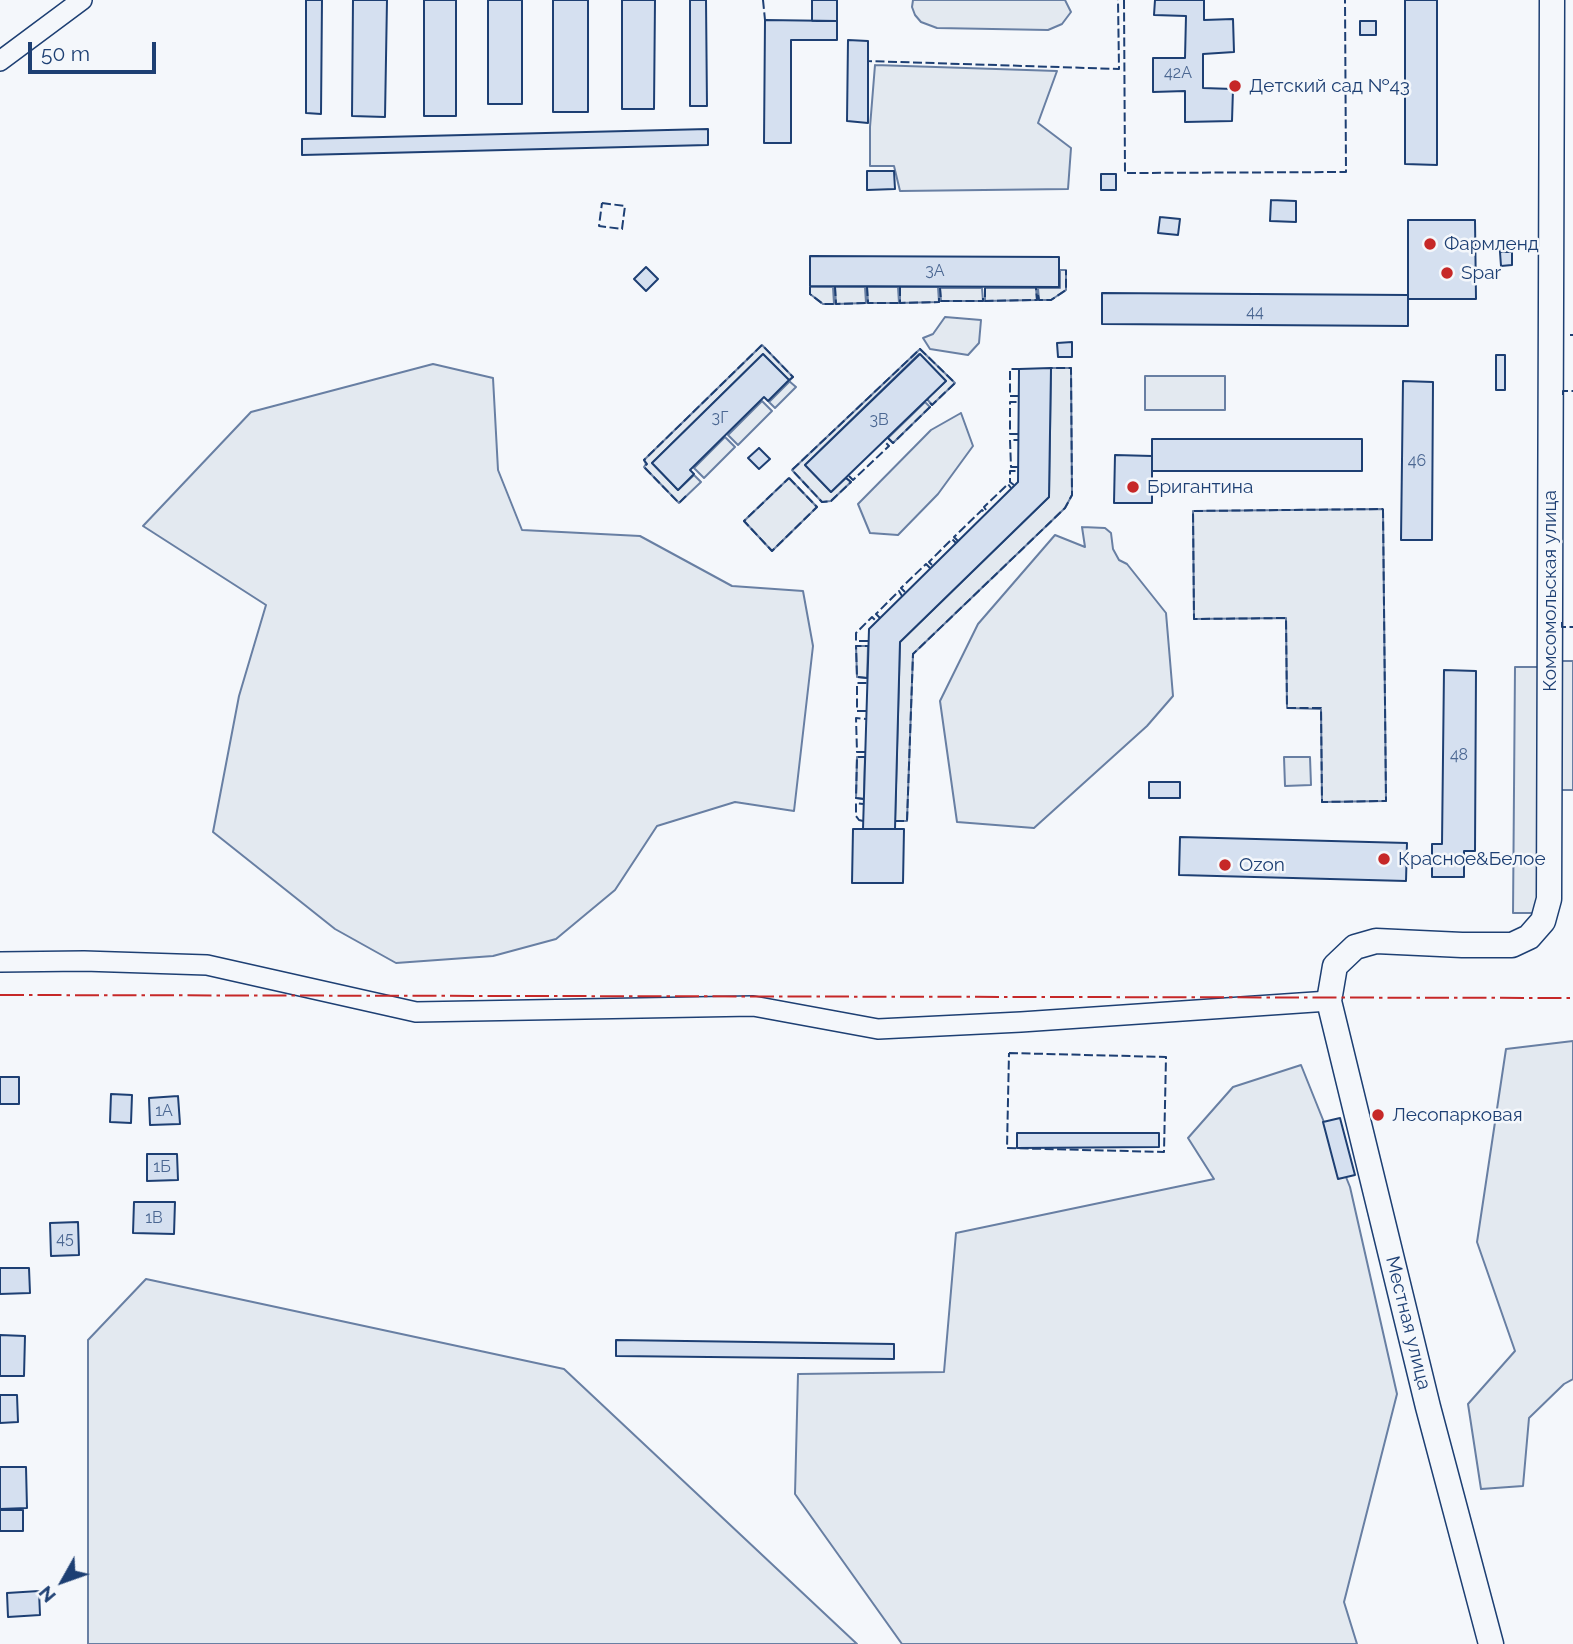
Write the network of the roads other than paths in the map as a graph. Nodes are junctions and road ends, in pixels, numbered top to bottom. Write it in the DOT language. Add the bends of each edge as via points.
graph roads {
  1 [pos="82,0"];
  2 [pos="1552,0"];
  3 [pos="0,61"];
  4 [pos="0,962"];
  5 [pos="1329,1001"];
  6 [pos="1491,1644"];
  1 -- 3 [label="street"];
  2 -- 5 [label="main road, Комсомольская улица" via="1549,899 1543,921 1529,937 1513,944 1376,941 1354,947 1335,966"];
  4 -- 5 [label="street" via="207,965 416,1012 753,1006 878,1029"];
  5 -- 6 [label="main road, Местная улица"];
}
